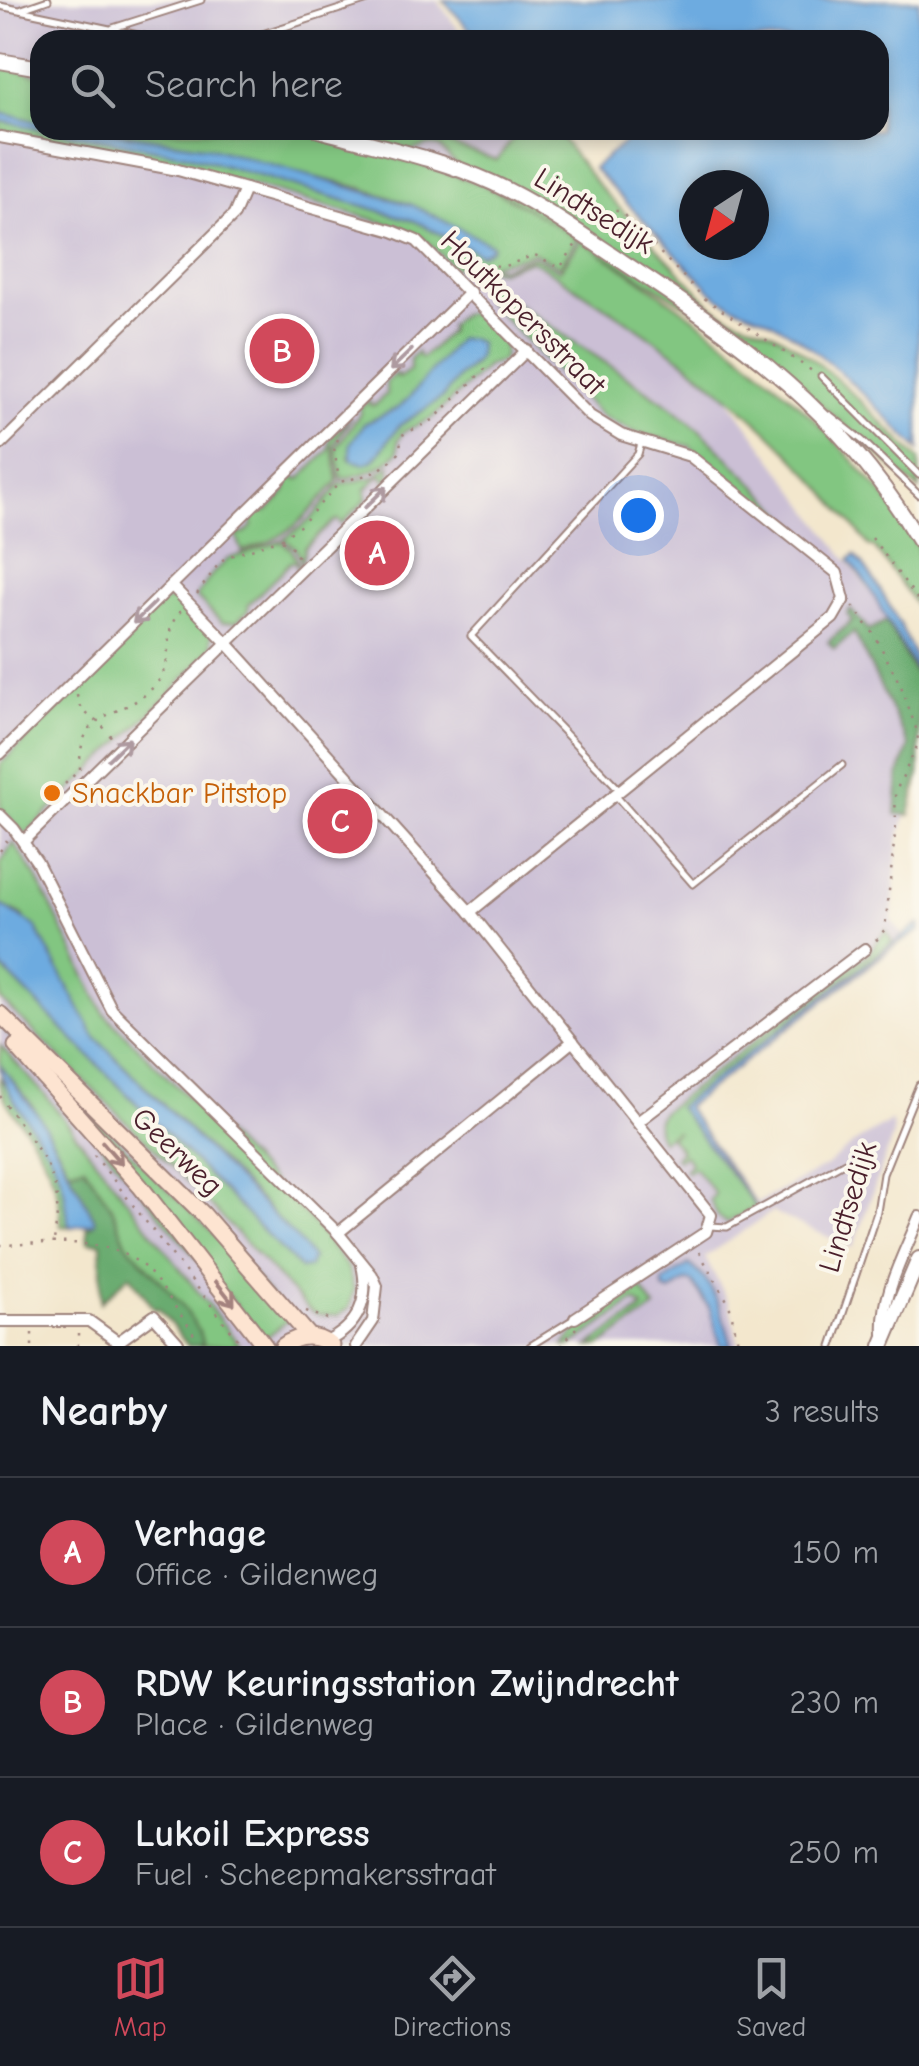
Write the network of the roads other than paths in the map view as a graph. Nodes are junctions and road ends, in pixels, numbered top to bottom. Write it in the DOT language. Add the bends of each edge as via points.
graph roads {
  1 [pos="48,0"];
  2 [pos="200,0"];
  3 [pos="368,0"];
  4 [pos="0,6"];
  5 [pos="20,10"];
  6 [pos="112,29"];
  7 [pos="117,30"];
  8 [pos="275,30"];
  9 [pos="0,61"];
  10 [pos="30,66"];
  11 [pos="0,137"];
  12 [pos="370,140"];
  13 [pos="245,189"];
  14 [pos="470,292"];
  15 [pos="527,350"];
  16 [pos="820,376"];
  17 [pos="810,404"];
  18 [pos="642,440"];
  19 [pos="0,445"];
  20 [pos="919,475"];
  21 [pos="919,495"];
  22 [pos="919,540"];
  23 [pos="172,586"];
  24 [pos="228,643"];
  25 [pos="0,754"];
  26 [pos="842,766"];
  27 [pos="618,793"];
  28 [pos="0,815"];
  29 [pos="24,842"];
  30 [pos="470,912"];
  31 [pos="866,949"];
  32 [pos="0,1014"];
  33 [pos="0,1028"];
  34 [pos="573,1041"];
  35 [pos="919,1086"];
  36 [pos="640,1122"];
  37 [pos="845,1162"];
  38 [pos="919,1217"];
  39 [pos="709,1226"];
  40 [pos="338,1233"];
  41 [pos="362,1264"];
  42 [pos="917,1269"];
  43 [pos="575,1318"];
  44 [pos="0,1321"];
  45 [pos="249,1325"];
  46 [pos="322,1341"];
  47 [pos="178,1343"];
  48 [pos="880,1344"];
  49 [pos="256,1346"];
  50 [pos="265,1346"];
  51 [pos="283,1346"];
  52 [pos="356,1346"];
  53 [pos="530,1346"];
  54 [pos="832,1346"];
  1 -- 5 [label="lane"];
  2 -- 6 [label="lane"];
  3 -- 8 [label="lane"];
  4 -- 5 [label="lane"];
  5 -- 6 [label="lane"];
  6 -- 7 [label="lane"];
  9 -- 10 [label="street"];
  11 -- 13 [label="street, Houtkopersstraat"];
  12 -- 17 [label="street, Lindtsedijk" via="528,200 578,241 755,353"];
  13 -- 14 [label="street, Houtkopersstraat" via="416,241"];
  13 -- 19 [label="street" via="234,215"];
  14 -- 15 [label="street, Houtkopersstraat"];
  14 -- 23 [label="street, one-way"];
  15 -- 18 [label="street, Houtkopersstraat" via="590,416"];
  24 -- 15 [label="street, one-way"];
  16 -- 20 [label="lane"];
  17 -- 21 [label="lane" via="854,434"];
  17 -- 22 [label="street, Lindtsedijk" via="872,473"];
  18 -- 27 [label="lane" via="638,454 471,636"];
  18 -- 27 [label="street, Houtkopersstraat" via="701,464 832,567 844,595 833,618"];
  23 -- 24 [label="street"];
  23 -- 25 [label="street, one-way"];
  29 -- 24 [label="street, one-way"];
  24 -- 30 [label="street"];
  26 -- 27 [label="lane" via="693,884"];
  27 -- 30 [label="street"];
  28 -- 29 [label="street"];
  29 -- 40 [label="street" via="112,1010"];
  30 -- 34 [label="street"];
  31 -- 36 [label="street"];
  32 -- 46 [label="main road, Geerweg"];
  33 -- 45 [label="main road, Geerweg, one-way" via="140,1186"];
  34 -- 36 [label="street"];
  34 -- 40 [label="street"];
  35 -- 54 [label="lane, Lindtsedijk" via="884,1174"];
  36 -- 39 [label="street" via="705,1205"];
  37 -- 39 [label="lane" via="727,1226"];
  38 -- 48 [label="street" via="891,1287"];
  39 -- 43 [label="street"];
  40 -- 41 [label="street"];
  41 -- 46 [label="street" via="364,1298 353,1325"];
  41 -- 52 [label="street" via="377,1286 377,1303"];
  42 -- 48 [label="street"];
  43 -- 53 [label="lane"];
  44 -- 47 [label="street" via="98,1324 123,1342 154,1316"];
  45 -- 49 [label="main road"];
  45 -- 50 [label="main road, Geerweg"];
  46 -- 51 [label="main road"];
}
